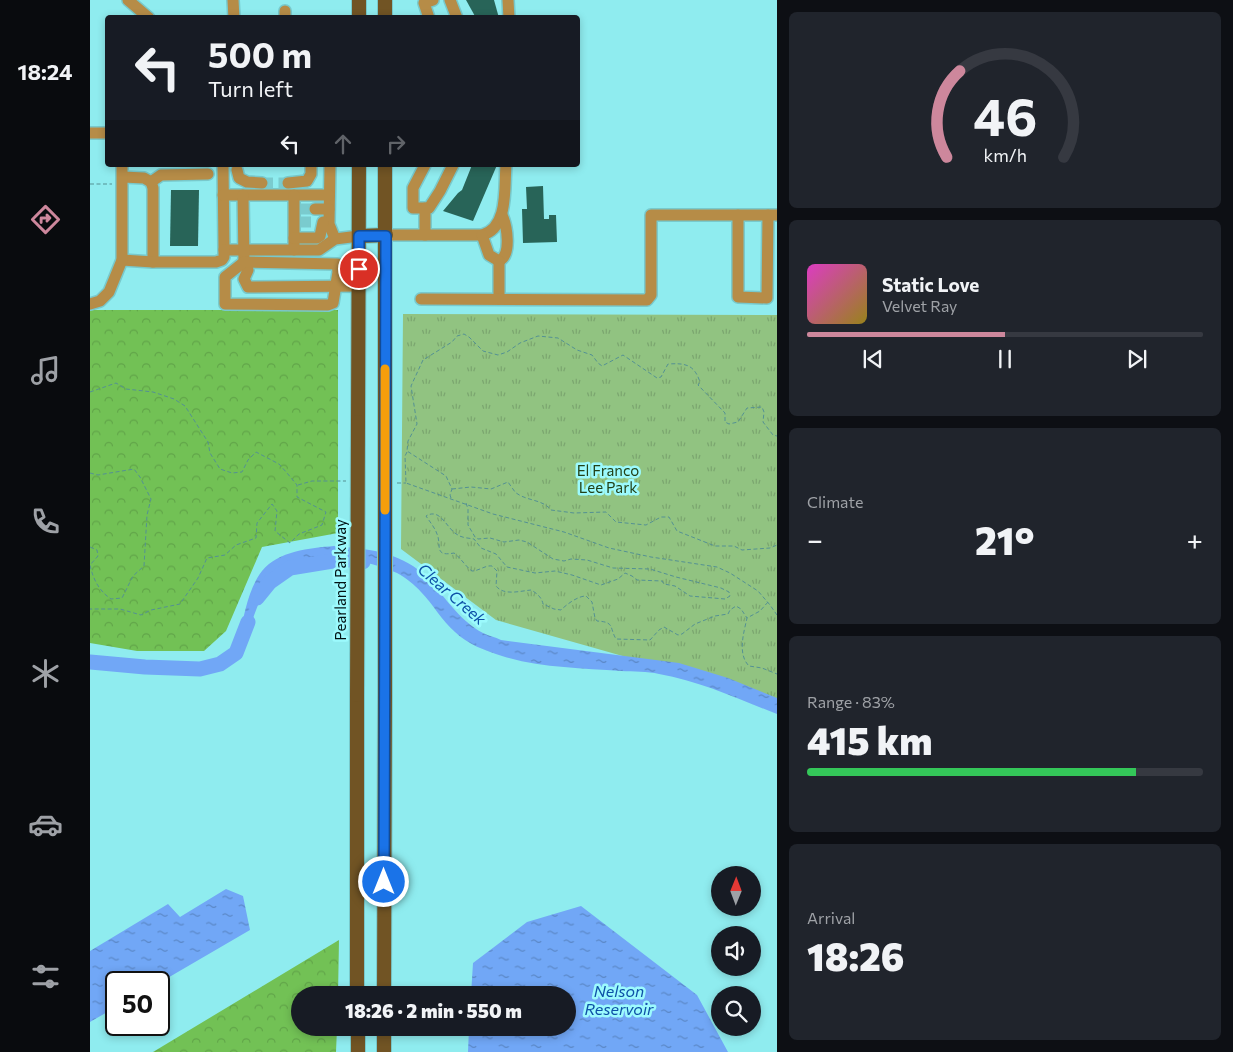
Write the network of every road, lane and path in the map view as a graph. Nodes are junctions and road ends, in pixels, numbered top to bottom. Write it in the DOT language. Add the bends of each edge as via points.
graph roads {
  1 [pos="128,0"];
  2 [pos="233,0"];
  3 [pos="359,0"];
  4 [pos="385,0"];
  5 [pos="450,0"];
  6 [pos="508,0"];
  7 [pos="429,8"];
  8 [pos="414,10"];
  9 [pos="146,15"];
  10 [pos="234,15"];
  11 [pos="359,15"];
  12 [pos="385,15"];
  13 [pos="455,15"];
  14 [pos="509,15"];
  15 [pos="90,133"];
  16 [pos="105,133"];
  17 [pos="122,167"];
  18 [pos="223,167"];
  19 [pos="311,167"];
  20 [pos="330,167"];
  21 [pos="359,167"];
  22 [pos="386,167"];
  23 [pos="424,167"];
  24 [pos="452,167"];
  25 [pos="506,167"];
  26 [pos="237,170"];
  27 [pos="208,174"];
  28 [pos="123,181"];
  29 [pos="151,182"];
  30 [pos="262,183"];
  31 [pos="90,184"];
  32 [pos="288,184"];
  33 [pos="223,195"];
  34 [pos="243,195"];
  35 [pos="294,195"];
  36 [pos="329,195"];
  37 [pos="425,208"];
  38 [pos="315,209"];
  39 [pos="329,209"];
  40 [pos="502,215"];
  41 [pos="738,215"];
  42 [pos="772,215"];
  43 [pos="322,222"];
  44 [pos="359,236"];
  45 [pos="386,236"];
  46 [pos="425,236"];
  47 [pos="482,236"];
  48 [pos="336,239"];
  49 [pos="294,244"];
  50 [pos="224,250"];
  51 [pos="243,250"];
  52 [pos="122,260"];
  53 [pos="499,261"];
  54 [pos="152,262"];
  55 [pos="244,262"];
  56 [pos="359,286"];
  57 [pos="336,287"];
  58 [pos="420,299"];
  59 [pos="499,299"];
  60 [pos="90,304"];
  61 [pos="90,392"];
  62 [pos="777,436"];
  63 [pos="408,451"];
  64 [pos="90,473"];
  65 [pos="452,489"];
  66 [pos="451,498"];
  67 [pos="466,504"];
  68 [pos="777,545"];
  69 [pos="90,547"];
  70 [pos="768,602"];
  71 [pos="90,609"];
  72 [pos="777,616"];
  73 [pos="747,618"];
  74 [pos="777,674"];
  75 [pos="358,986"];
  76 [pos="384,986"];
  77 [pos="358,1036"];
  78 [pos="384,1036"];
  79 [pos="358,1052"];
  80 [pos="384,1052"];
  1 -- 9 [label="lane"];
  2 -- 10 [label="lane"];
  3 -- 11 [label="main road"];
  4 -- 12 [label="main road"];
  5 -- 13 [label="lane"];
  6 -- 14 [label="lane"];
  7 -- 8 [label="lane"];
  15 -- 16 [label="lane"];
  17 -- 28 [label="lane"];
  18 -- 33 [label="lane"];
  19 -- 32 [label="lane" via="307,181"];
  20 -- 36 [label="lane"];
  21 -- 44 [label="main road, Pearland Parkway"];
  22 -- 45 [label="main road"];
  23 -- 37 [label="lane" via="413,188 412,208"];
  24 -- 37 [label="lane" via="429,208"];
  25 -- 40 [label="lane"];
  26 -- 30 [label="lane" via="239,178"];
  27 -- 29 [label="lane" via="161,175"];
  28 -- 29 [label="lane" via="144,178"];
  28 -- 31 [label="path"];
  28 -- 52 [label="lane"];
  29 -- 54 [label="lane" via="154,204"];
  33 -- 34 [label="lane"];
  33 -- 50 [label="lane"];
  34 -- 35 [label="lane"];
  34 -- 51 [label="lane"];
  35 -- 36 [label="lane"];
  35 -- 49 [label="lane" via="297,209"];
  36 -- 39 [label="lane"];
  37 -- 46 [label="lane"];
  38 -- 39 [label="lane"];
  39 -- 43 [label="lane"];
  40 -- 47 [label="lane" via="495,228"];
  40 -- 53 [label="lane" via="507,224 506,255"];
  41 -- 42 [label="lane"];
  41 -- 42 [label="lane" via="738,297 767,298"];
  41 -- 59 [label="lane" via="651,214 650,295 647,300"];
  43 -- 48 [label="lane"];
  43 -- 49 [label="lane" via="320,236"];
  44 -- 45 [label="main road"];
  44 -- 48 [label="lane"];
  44 -- 56 [label="main road, Pearland Parkway"];
  45 -- 46 [label="lane"];
  45 -- 76 [label="main road, bridge"];
  46 -- 47 [label="lane"];
  47 -- 53 [label="lane" via="489,255"];
  48 -- 49 [label="lane" via="319,250"];
  49 -- 51 [label="lane"];
  50 -- 51 [label="lane"];
  50 -- 54 [label="lane" via="222,260 216,262"];
  51 -- 55 [label="lane"];
  52 -- 54 [label="lane"];
  52 -- 60 [label="lane" via="109,292 100,301"];
  53 -- 59 [label="lane"];
  55 -- 57 [label="lane" via="248,270 244,279 248,286"];
  55 -- 57 [label="lane" via="337,264"];
  55 -- 57 [label="lane" via="225,277 225,304 328,305 332,303"];
  56 -- 57 [label="lane"];
  56 -- 75 [label="main road, Pearland Parkway, bridge"];
  58 -- 59 [label="lane"];
  61 -- 71 [label="path" via="116,383 126,389 153,392 174,399 185,406 208,442 210,453 220,469 242,472 256,452 279,464 297,485 297,497 326,512 322,525 299,534 290,543 275,531 277,511 272,504 257,523 256,538 236,545 225,555 207,558 180,604 140,615 120,609"];
  62 -- 63 [label="path" via="763,422 762,407 747,408 738,422 725,422 725,413 698,385 697,373 688,366 668,364 661,377 657,378 623,355 602,366 592,356 558,338 538,336 507,352 493,355 483,351 464,334 424,360 411,386 417,424 408,441"];
  63 -- 65 [label="path" via="446,476"];
  63 -- 66 [label="path" via="405,456 406,483"];
  64 -- 69 [label="path" via="98,475 134,469 151,499 144,566 133,576 122,598 111,599 102,593 90,565 98,556"];
  65 -- 66 [label="path"];
  65 -- 68 [label="path" via="491,489 508,482 515,492 547,505 551,510 606,512 616,522 646,525 661,517 669,517 677,531 715,546 756,551"];
  66 -- 67 [label="path"];
  67 -- 70 [label="path" via="609,548 717,567 756,589"];
  67 -- 73 [label="path" via="468,525 478,539 518,540 527,542 552,559 587,560 613,568 650,569 729,592 730,596 725,598 690,596 662,581 637,580 625,573 601,585 555,571 535,573 512,569 496,554 481,548 474,539 457,535 436,514 426,516 438,535 441,552 454,553 472,571 492,566 496,571 496,586 500,590 531,590 543,604 554,609 561,610 570,602 586,596 592,602 597,621 611,624 616,639 650,640 664,627 682,634 695,624 728,614 736,606"];
  70 -- 72 [label="path"];
  70 -- 73 [label="path"];
  73 -- 74 [label="path" via="744,660 749,666"];
  77 -- 79 [label="main road"];
  78 -- 80 [label="main road"];
}
